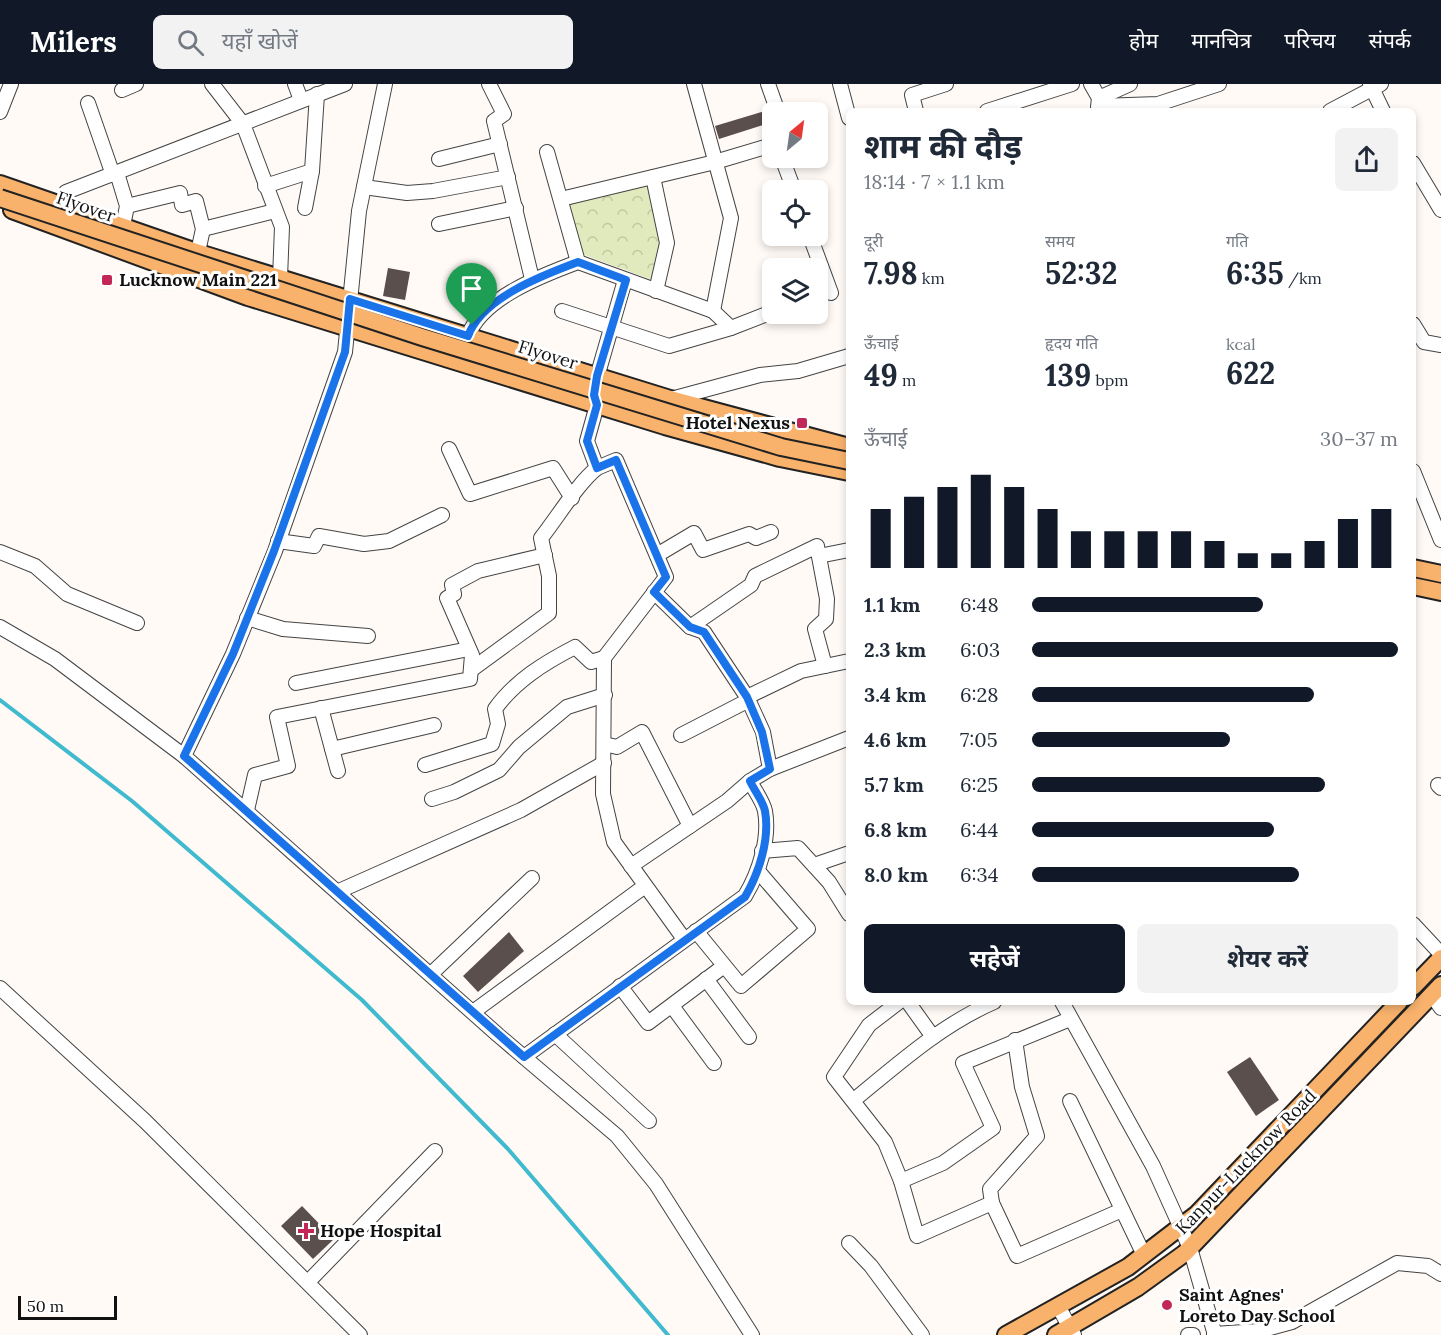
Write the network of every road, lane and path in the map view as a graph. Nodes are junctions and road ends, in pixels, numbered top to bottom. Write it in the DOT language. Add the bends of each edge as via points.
graph roads {
  1 [pos="11,84"];
  2 [pos="136,84"];
  3 [pos="212,84"];
  4 [pos="295,84"];
  5 [pos="345,84"];
  6 [pos="385,84"];
  7 [pos="489,84"];
  8 [pos="694,84"];
  9 [pos="768,84"];
  10 [pos="840,84"];
  11 [pos="946,84"];
  12 [pos="1072,84"];
  13 [pos="1091,84"];
  14 [pos="1130,84"];
  15 [pos="1219,84"];
  16 [pos="1374,85"];
  17 [pos="122,90"];
  18 [pos="317,94"];
  19 [pos="301,100"];
  20 [pos="774,102"];
  21 [pos="88,103"];
  22 [pos="1098,105"];
  23 [pos="846,108"];
  24 [pos="915,108"];
  25 [pos="996,108"];
  26 [pos="1335,108"];
  27 [pos="1382,108"];
  28 [pos="0,112"];
  29 [pos="243,124"];
  30 [pos="500,144"];
  31 [pos="762,148"];
  32 [pos="547,152"];
  33 [pos="439,159"];
  34 [pos="715,162"];
  35 [pos="1416,168"];
  36 [pos="312,171"];
  37 [pos="115,174"];
  38 [pos="508,177"];
  39 [pos="653,177"];
  40 [pos="0,184"];
  41 [pos="265,186"];
  42 [pos="364,187"];
  43 [pos="0,198"];
  44 [pos="561,199"];
  45 [pos="0,205"];
  46 [pos="61,206"];
  47 [pos="127,206"];
  48 [pos="305,208"];
  49 [pos="516,208"];
  50 [pos="1441,210"];
  51 [pos="274,211"];
  52 [pos="439,224"];
  53 [pos="123,226"];
  54 [pos="203,229"];
  55 [pos="814,246"];
  56 [pos="199,253"];
  57 [pos="578,262"];
  58 [pos="191,276"];
  59 [pos="280,278"];
  60 [pos="532,279"];
  61 [pos="626,280"];
  62 [pos="656,291"];
  63 [pos="831,293"];
  64 [pos="350,299"];
  65 [pos="562,311"];
  66 [pos="713,311"];
  67 [pos="762,316"];
  68 [pos="349,326"];
  69 [pos="611,327"];
  70 [pos="731,328"];
  71 [pos="1416,329"];
  72 [pos="468,336"];
  73 [pos="1441,345"];
  74 [pos="846,357"];
  75 [pos="597,376"];
  76 [pos="670,399"];
  77 [pos="597,405"];
  78 [pos="846,446"];
  79 [pos="450,449"];
  80 [pos="846,460"];
  81 [pos="597,468"];
  82 [pos="846,471"];
  83 [pos="1416,478"];
  84 [pos="572,498"];
  85 [pos="442,515"];
  86 [pos="771,532"];
  87 [pos="1441,540"];
  88 [pos="278,541"];
  89 [pos="846,551"];
  90 [pos="0,552"];
  91 [pos="544,555"];
  92 [pos="657,555"];
  93 [pos="819,556"];
  94 [pos="1417,585"];
  95 [pos="654,592"];
  96 [pos="1441,592"];
  97 [pos="247,618"];
  98 [pos="137,623"];
  99 [pos="0,627"];
  100 [pos="690,627"];
  101 [pos="368,636"];
  102 [pos="469,649"];
  103 [pos="604,658"];
  104 [pos="846,662"];
  105 [pos="825,666"];
  106 [pos="471,670"];
  107 [pos="296,683"];
  108 [pos="605,696"];
  109 [pos="748,698"];
  110 [pos="321,708"];
  111 [pos="434,725"];
  112 [pos="681,735"];
  113 [pos="846,739"];
  114 [pos="604,744"];
  115 [pos="332,748"];
  116 [pos="184,756"];
  117 [pos="604,764"];
  118 [pos="425,765"];
  119 [pos="770,769"];
  120 [pos="338,771"];
  121 [pos="750,781"];
  122 [pos="432,799"];
  123 [pos="247,810"];
  124 [pos="690,826"];
  125 [pos="762,851"];
  126 [pos="846,854"];
  127 [pos="814,865"];
  128 [pos="631,866"];
  129 [pos="758,871"];
  130 [pos="532,878"];
  131 [pos="645,886"];
  132 [pos="339,891"];
  133 [pos="846,909"];
  134 [pos="1416,927"];
  135 [pos="696,931"];
  136 [pos="684,939"];
  137 [pos="1441,956"];
  138 [pos="724,966"];
  139 [pos="431,974"];
  140 [pos="706,979"];
  141 [pos="1416,984"];
  142 [pos="620,986"];
  143 [pos="0,988"];
  144 [pos="1438,996"];
  145 [pos="895,1005"];
  146 [pos="910,1005"];
  147 [pos="987,1005"];
  148 [pos="1063,1005"];
  149 [pos="1396,1005"];
  150 [pos="672,1006"];
  151 [pos="473,1012"];
  152 [pos="1070,1019"];
  153 [pos="555,1034"];
  154 [pos="749,1036"];
  155 [pos="933,1037"];
  156 [pos="1015,1040"];
  157 [pos="524,1057"];
  158 [pos="714,1063"];
  159 [pos="1320,1086"];
  160 [pos="1334,1098"];
  161 [pos="854,1100"];
  162 [pos="1070,1101"];
  163 [pos="649,1120"];
  164 [pos="435,1151"];
  165 [pos="902,1181"];
  166 [pos="992,1203"];
  167 [pos="1122,1210"];
  168 [pos="1181,1228"];
  169 [pos="849,1243"];
  170 [pos="1190,1248"];
  171 [pos="1144,1255"];
  172 [pos="1441,1274"];
  173 [pos="308,1282"];
  174 [pos="1058,1306"];
  175 [pos="1072,1331"];
  176 [pos="1214,1334"];
  177 [pos="360,1335"];
  178 [pos="752,1335"];
  179 [pos="922,1335"];
  180 [pos="1006,1335"];
  181 [pos="1056,1335"];
  182 [pos="1188,1335"];
  183 [pos="1193,1335"];
  1 -- 28 [label="street"];
  2 -- 17 [label="street"];
  3 -- 29 [label="street"];
  4 -- 19 [label="street"];
  5 -- 18 [label="street"];
  6 -- 42 [label="street"];
  7 -- 30 [label="street" via="504,114 494,122"];
  8 -- 34 [label="street"];
  9 -- 20 [label="street"];
  10 -- 23 [label="street"];
  11 -- 24 [label="street" via="912,95"];
  12 -- 25 [label="street"];
  13 -- 22 [label="street"];
  14 -- 22 [label="street"];
  15 -- 22 [label="street" via="1158,104"];
  16 -- 26 [label="street"];
  16 -- 27 [label="street"];
  18 -- 19 [label="street"];
  18 -- 36 [label="street"];
  19 -- 29 [label="street"];
  21 -- 37 [label="street"];
  29 -- 37 [label="street"];
  29 -- 41 [label="street"];
  30 -- 33 [label="street"];
  30 -- 38 [label="street"];
  31 -- 34 [label="street"];
  32 -- 44 [label="street"];
  34 -- 39 [label="street"];
  34 -- 66 [label="street" via="731,218"];
  35 -- 50 [label="street"];
  36 -- 41 [label="street"];
  36 -- 48 [label="street"];
  37 -- 46 [label="street" via="66,192"];
  37 -- 47 [label="street"];
  38 -- 42 [label="street" via="407,193"];
  38 -- 49 [label="street"];
  39 -- 44 [label="street"];
  39 -- 62 [label="street" via="667,243"];
  40 -- 46 [label="main road"];
  41 -- 51 [label="street"];
  42 -- 64 [label="street"];
  43 -- 80 [label="main road, Flyover, bridge" via="433,340 781,447"];
  44 -- 57 [label="street"];
  45 -- 58 [label="main road"];
  46 -- 53 [label="main road"];
  47 -- 53 [label="street"];
  47 -- 54 [label="street" via="180,192 182,205 196,201"];
  49 -- 52 [label="street"];
  49 -- 60 [label="street"];
  51 -- 54 [label="street"];
  51 -- 59 [label="street" via="282,227"];
  53 -- 56 [label="main road"];
  54 -- 56 [label="street"];
  55 -- 63 [label="street"];
  56 -- 58 [label="street"];
  56 -- 59 [label="main road"];
  57 -- 60 [label="street"];
  57 -- 61 [label="street"];
  58 -- 68 [label="main road"];
  59 -- 64 [label="main road"];
  60 -- 72 [label="street" via="506,295 472,325"];
  61 -- 62 [label="street"];
  61 -- 69 [label="street"];
  62 -- 66 [label="street"];
  64 -- 68 [label="street"];
  64 -- 72 [label="main road"];
  65 -- 69 [label="street"];
  66 -- 70 [label="street"];
  67 -- 70 [label="street"];
  68 -- 77 [label="main road"];
  68 -- 88 [label="street" via="345,352"];
  69 -- 70 [label="street" via="669,346"];
  69 -- 75 [label="street"];
  71 -- 73 [label="street" via="1424,342"];
  72 -- 75 [label="main road"];
  74 -- 76 [label="street"];
  75 -- 76 [label="main road"];
  75 -- 77 [label="street"];
  76 -- 78 [label="main road"];
  77 -- 81 [label="street" via="587,441"];
  77 -- 82 [label="main road" via="780,458"];
  79 -- 84 [label="street" via="470,494 553,468"];
  81 -- 84 [label="street" via="585,477"];
  81 -- 92 [label="street" via="616,460"];
  83 -- 87 [label="street"];
  84 -- 91 [label="street" via="541,538"];
  85 -- 88 [label="street" via="389,541 364,544 320,536 314,546"];
  86 -- 92 [label="street" via="756,538 749,534 704,550 694,533"];
  88 -- 97 [label="street"];
  89 -- 93 [label="street"];
  90 -- 98 [label="street" via="35,566 67,594"];
  91 -- 102 [label="street" via="478,571 452,585 454,594 447,598"];
  91 -- 106 [label="street" via="549,576 549,613"];
  92 -- 95 [label="street" via="666,577"];
  93 -- 100 [label="street" via="817,546 755,576 751,585"];
  93 -- 105 [label="street" via="827,600 826,619 815,629"];
  94 -- 96 [label="main road"];
  95 -- 100 [label="street"];
  95 -- 103 [label="street"];
  97 -- 101 [label="street" via="284,629"];
  97 -- 116 [label="street"];
  99 -- 116 [label="street" via="55,659"];
  100 -- 109 [label="street" via="704,632"];
  102 -- 106 [label="street"];
  102 -- 107 [label="street"];
  103 -- 108 [label="street"];
  103 -- 118 [label="street" via="591,662 575,647 553,658 508,691 495,710 498,724 492,744"];
  104 -- 105 [label="street"];
  105 -- 109 [label="street" via="801,671"];
  106 -- 110 [label="street" via="470,679"];
  108 -- 114 [label="street"];
  108 -- 122 [label="street" via="567,707 519,747 499,770"];
  109 -- 112 [label="street"];
  109 -- 119 [label="street" via="762,732"];
  110 -- 115 [label="street"];
  110 -- 123 [label="street" via="277,717 288,766 255,775"];
  111 -- 115 [label="street"];
  113 -- 119 [label="street"];
  114 -- 117 [label="street"];
  114 -- 124 [label="street" via="617,747 642,732"];
  115 -- 120 [label="street"];
  116 -- 123 [label="street"];
  117 -- 128 [label="street" via="603,794 614,842"];
  117 -- 132 [label="street" via="521,810"];
  119 -- 121 [label="street"];
  121 -- 124 [label="street"];
  121 -- 125 [label="street" via="765,809"];
  123 -- 132 [label="street"];
  124 -- 128 [label="street"];
  125 -- 127 [label="street" via="798,848"];
  125 -- 129 [label="street"];
  126 -- 127 [label="street"];
  127 -- 133 [label="street"];
  128 -- 131 [label="street"];
  129 -- 135 [label="street" via="745,897"];
  129 -- 138 [label="street" via="808,929 741,986"];
  130 -- 139 [label="street"];
  131 -- 136 [label="street"];
  131 -- 151 [label="street"];
  132 -- 139 [label="street"];
  134 -- 137 [label="street"];
  135 -- 136 [label="street"];
  135 -- 138 [label="street"];
  136 -- 142 [label="street"];
  137 -- 141 [label="main road"];
  138 -- 140 [label="street"];
  139 -- 151 [label="street"];
  140 -- 150 [label="street"];
  140 -- 154 [label="street"];
  142 -- 150 [label="street" via="648,1023"];
  142 -- 153 [label="street"];
  143 -- 173 [label="street" via="145,1121"];
  144 -- 160 [label="main road, Kanpur-Lucknow Road"];
  145 -- 161 [label="street" via="869,1025 834,1077"];
  146 -- 155 [label="street"];
  147 -- 155 [label="street"];
  148 -- 152 [label="street"];
  149 -- 159 [label="main road, Kanpur-Lucknow Road"];
  150 -- 158 [label="street"];
  151 -- 157 [label="street"];
  152 -- 156 [label="street"];
  152 -- 168 [label="street" via="1153,1166"];
  153 -- 157 [label="street"];
  153 -- 163 [label="street"];
  155 -- 161 [label="street"];
  156 -- 165 [label="street" via="963,1063 993,1128 943,1163"];
  156 -- 166 [label="street" via="1022,1087 1037,1136 990,1189"];
  157 -- 178 [label="street" via="617,1136 656,1184"];
  159 -- 160 [label="main road"];
  159 -- 168 [label="main road, Kanpur-Lucknow Road"];
  160 -- 170 [label="main road, Kanpur-Lucknow Road"];
  161 -- 165 [label="street" via="885,1142"];
  162 -- 167 [label="street"];
  164 -- 173 [label="street"];
  165 -- 166 [label="street" via="917,1236"];
  166 -- 167 [label="street" via="1017,1256"];
  167 -- 171 [label="street"];
  168 -- 170 [label="street"];
  168 -- 171 [label="main road, Kanpur-Lucknow Road"];
  169 -- 179 [label="street"];
  170 -- 175 [label="main road, Kanpur-Lucknow Road"];
  170 -- 176 [label="street"];
  171 -- 174 [label="main road, Kanpur-Lucknow Road"];
  172 -- 176 [label="street" via="1428,1266 1396,1263 1292,1322 1259,1331"];
  173 -- 177 [label="street"];
  174 -- 175 [label="street"];
  174 -- 180 [label="main road, Kanpur-Lucknow Road"];
  175 -- 181 [label="main road, Kanpur-Lucknow Road"];
  182 -- 183 [label="street"];
}
